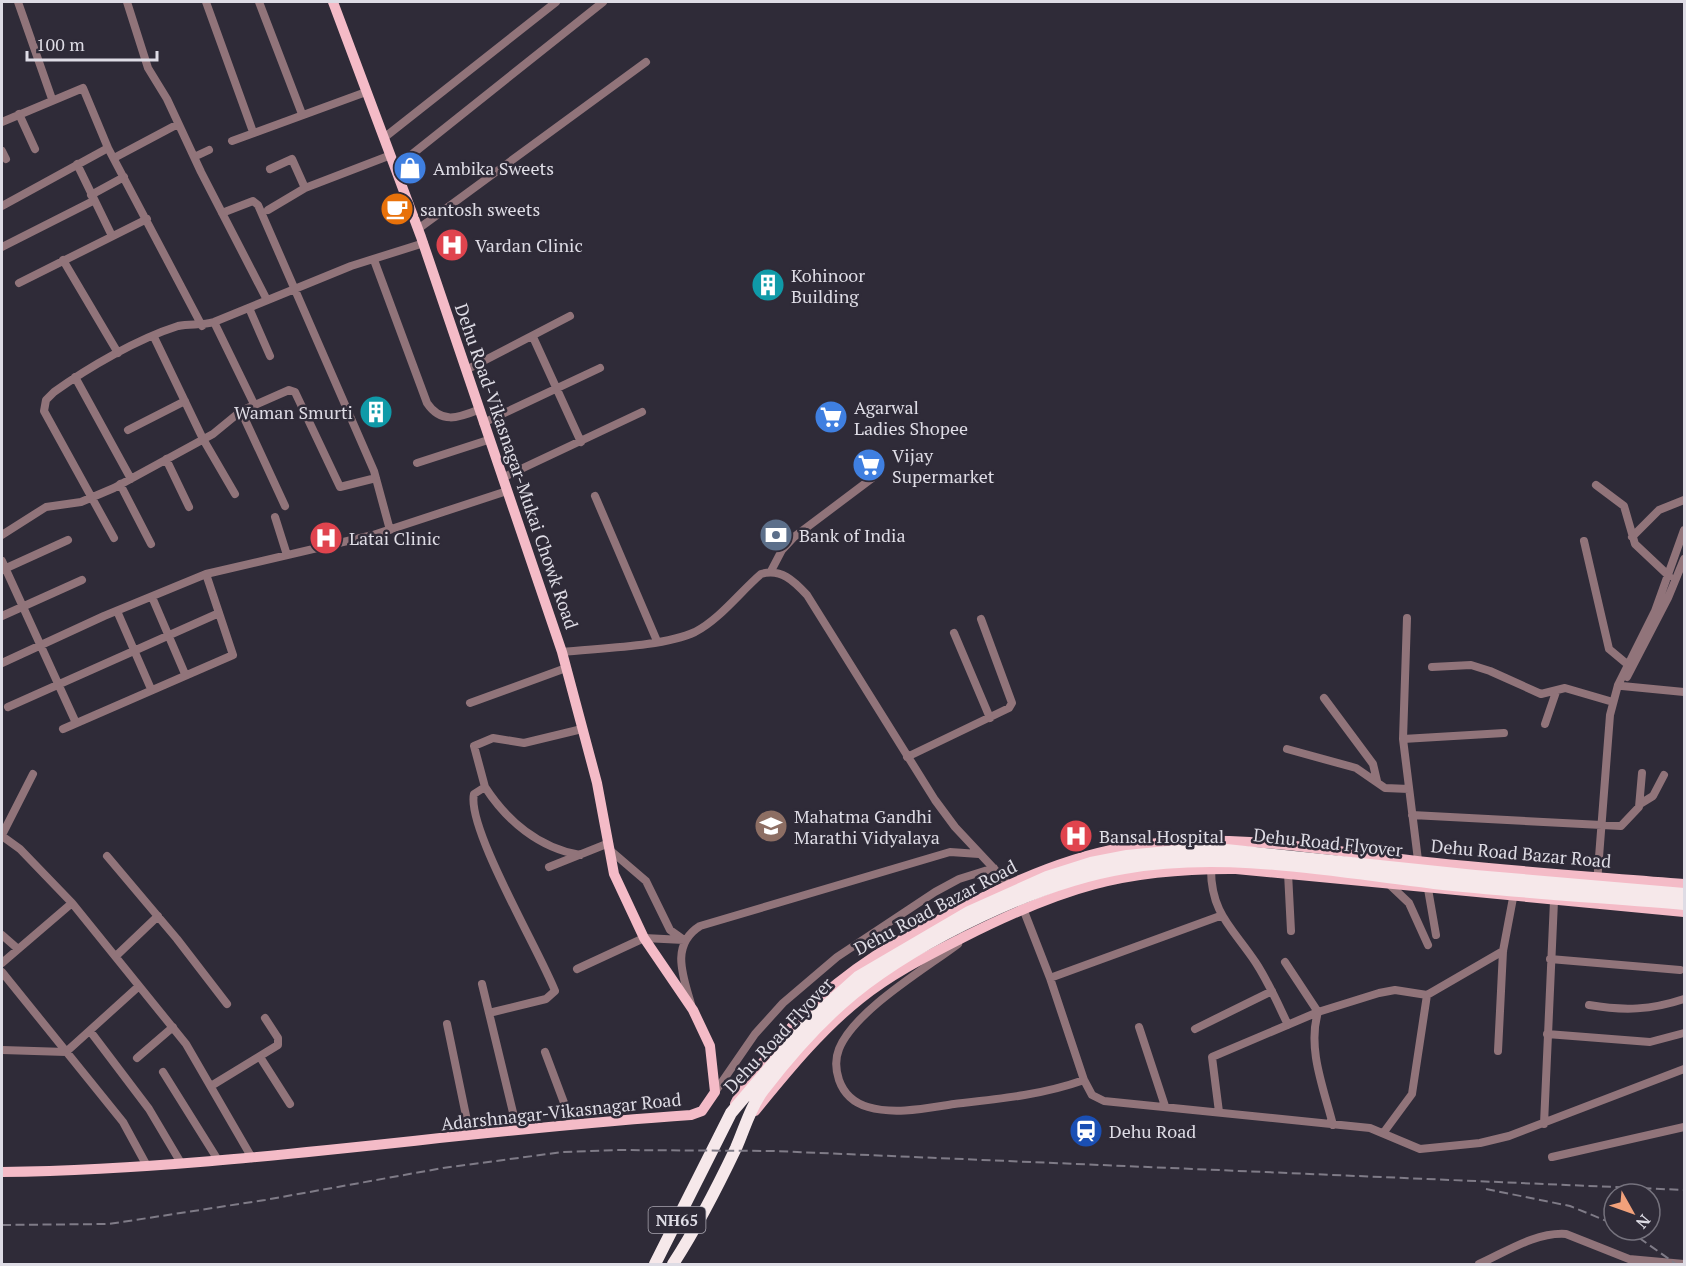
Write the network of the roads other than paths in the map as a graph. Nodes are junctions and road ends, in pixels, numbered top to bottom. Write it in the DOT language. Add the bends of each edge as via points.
graph roads {
  1 [pos="18,2"];
  2 [pos="127,2"];
  3 [pos="206,2"];
  4 [pos="259,2"];
  5 [pos="333,2"];
  6 [pos="556,2"];
  7 [pos="603,2"];
  8 [pos="646,62"];
  9 [pos="366,92"];
  10 [pos="52,99"];
  11 [pos="19,114"];
  12 [pos="302,114"];
  13 [pos="2,122"];
  14 [pos="178,124"];
  15 [pos="253,132"];
  16 [pos="385,137"];
  17 [pos="232,141"];
  18 [pos="108,148"];
  19 [pos="35,149"];
  20 [pos="209,150"];
  21 [pos="391,155"];
  22 [pos="194,157"];
  23 [pos="114,158"];
  24 [pos="77,164"];
  25 [pos="396,167"];
  26 [pos="270,169"];
  27 [pos="124,177"];
  28 [pos="304,188"];
  29 [pos="92,198"];
  30 [pos="2,206"];
  31 [pos="268,210"];
  32 [pos="222,213"];
  33 [pos="147,219"];
  34 [pos="418,229"];
  35 [pos="112,236"];
  36 [pos="424,243"];
  37 [pos="2,248"];
  38 [pos="63,260"];
  39 [pos="374,260"];
  40 [pos="19,283"];
  41 [pos="295,289"];
  42 [pos="267,300"];
  43 [pos="249,308"];
  44 [pos="570,316"];
  45 [pos="214,322"];
  46 [pos="202,326"];
  47 [pos="154,337"];
  48 [pos="533,337"];
  49 [pos="118,353"];
  50 [pos="270,356"];
  51 [pos="600,368"];
  52 [pos="466,370"];
  53 [pos="75,377"];
  54 [pos="557,389"];
  55 [pos="185,401"];
  56 [pos="254,404"];
  57 [pos="478,410"];
  58 [pos="241,411"];
  59 [pos="642,412"];
  60 [pos="483,423"];
  61 [pos="128,430"];
  62 [pos="203,439"];
  63 [pos="488,440"];
  64 [pos="581,442"];
  65 [pos="166,459"];
  66 [pos="417,463"];
  67 [pos="879,473"];
  68 [pos="131,478"];
  69 [pos="376,478"];
  70 [pos="502,478"];
  71 [pos="120,484"];
  72 [pos="1596,485"];
  73 [pos="507,491"];
  74 [pos="235,494"];
  75 [pos="595,495"];
  76 [pos="93,498"];
  77 [pos="1684,500"];
  78 [pos="285,506"];
  79 [pos="189,507"];
  80 [pos="275,517"];
  81 [pos="390,530"];
  82 [pos="1684,530"];
  83 [pos="2,535"];
  84 [pos="1632,537"];
  85 [pos="114,538"];
  86 [pos="68,540"];
  87 [pos="1584,541"];
  88 [pos="151,544"];
  89 [pos="287,555"];
  90 [pos="1684,564"];
  91 [pos="3,566"];
  92 [pos="771,571"];
  93 [pos="206,574"];
  94 [pos="1669,576"];
  95 [pos="82,580"];
  96 [pos="152,597"];
  97 [pos="22,607"];
  98 [pos="117,611"];
  99 [pos="219,613"];
  100 [pos="2,616"];
  101 [pos="981,618"];
  102 [pos="1407,618"];
  103 [pos="954,633"];
  104 [pos="168,635"];
  105 [pos="657,641"];
  106 [pos="40,646"];
  107 [pos="135,651"];
  108 [pos="562,652"];
  109 [pos="2,663"];
  110 [pos="1627,664"];
  111 [pos="1432,667"];
  112 [pos="566,668"];
  113 [pos="185,674"];
  114 [pos="57,684"];
  115 [pos="1622,686"];
  116 [pos="151,689"];
  117 [pos="1556,692"];
  118 [pos="1684,692"];
  119 [pos="1324,698"];
  120 [pos="1613,702"];
  121 [pos="470,703"];
  122 [pos="8,707"];
  123 [pos="1610,715"];
  124 [pos="990,718"];
  125 [pos="75,723"];
  126 [pos="1545,724"];
  127 [pos="63,729"];
  128 [pos="582,729"];
  129 [pos="1504,733"];
  130 [pos="1403,739"];
  131 [pos="1287,748"];
  132 [pos="908,757"];
  133 [pos="1642,773"];
  134 [pos="33,774"];
  135 [pos="1664,775"];
  136 [pos="1377,782"];
  137 [pos="485,787"];
  138 [pos="1409,789"];
  139 [pos="1640,804"];
  140 [pos="1412,815"];
  141 [pos="1602,827"];
  142 [pos="2,836"];
  143 [pos="610,847"];
  144 [pos="979,854"];
  145 [pos="580,855"];
  146 [pos="107,856"];
  147 [pos="1418,860"];
  148 [pos="549,867"];
  149 [pos="994,868"];
  150 [pos="1211,869"];
  151 [pos="1288,873"];
  152 [pos="1598,877"];
  153 [pos="1010,883"];
  154 [pos="1684,884"];
  155 [pos="1390,885"];
  156 [pos="1428,889"];
  157 [pos="1684,894"];
  158 [pos="1513,898"];
  159 [pos="1554,901"];
  160 [pos="72,903"];
  161 [pos="1684,904"];
  162 [pos="1597,905"];
  163 [pos="1023,907"];
  164 [pos="1684,912"];
  165 [pos="158,916"];
  166 [pos="1220,916"];
  167 [pos="1291,931"];
  168 [pos="973,933"];
  169 [pos="1436,934"];
  170 [pos="2,935"];
  171 [pos="644,938"];
  172 [pos="684,940"];
  173 [pos="1428,945"];
  174 [pos="18,948"];
  175 [pos="1503,951"];
  176 [pos="116,956"];
  177 [pos="1550,959"];
  178 [pos="1285,962"];
  179 [pos="2,963"];
  180 [pos="578,969"];
  181 [pos="1680,970"];
  182 [pos="2,972"];
  183 [pos="1050,978"];
  184 [pos="482,984"];
  185 [pos="139,986"];
  186 [pos="1272,991"];
  187 [pos="1427,995"];
  188 [pos="1684,999"];
  189 [pos="227,1004"];
  190 [pos="1589,1005"];
  191 [pos="693,1010"];
  192 [pos="1318,1012"];
  193 [pos="489,1013"];
  194 [pos="265,1018"];
  195 [pos="447,1024"];
  196 [pos="1288,1025"];
  197 [pos="173,1027"];
  198 [pos="1139,1027"];
  199 [pos="1195,1029"];
  200 [pos="90,1030"];
  201 [pos="1684,1033"];
  202 [pos="1547,1035"];
  203 [pos="2,1050"];
  204 [pos="1498,1051"];
  205 [pos="66,1052"];
  206 [pos="545,1052"];
  207 [pos="260,1057"];
  208 [pos="137,1058"];
  209 [pos="1684,1070"];
  210 [pos="163,1072"];
  211 [pos="1084,1080"];
  212 [pos="211,1086"];
  213 [pos="757,1090"];
  214 [pos="715,1092"];
  215 [pos="290,1104"];
  216 [pos="1165,1107"];
  217 [pos="1219,1112"];
  218 [pos="730,1113"];
  219 [pos="751,1115"];
  220 [pos="572,1124"];
  221 [pos="1544,1124"];
  222 [pos="1334,1125"];
  223 [pos="1684,1127"];
  224 [pos="517,1129"];
  225 [pos="1384,1132"];
  226 [pos="470,1135"];
  227 [pos="1552,1157"];
  228 [pos="252,1158"];
  229 [pos="218,1161"];
  230 [pos="181,1163"];
  231 [pos="147,1166"];
  232 [pos="2,1172"];
  233 [pos="655,1264"];
  234 [pos="674,1264"];
  235 [pos="1479,1264"];
  236 [pos="1684,1264"];
  1 -- 10 [label="street"];
  2 -- 14 [label="street" via="148,68"];
  3 -- 15 [label="street"];
  4 -- 12 [label="street"];
  5 -- 9 [label="main road, Dehu Road-Vikasnagar-Mukai Chowk Road"];
  6 -- 16 [label="street"];
  7 -- 25 [label="street"];
  8 -- 34 [label="street"];
  9 -- 12 [label="street"];
  9 -- 16 [label="main road, Dehu Road-Vikasnagar-Mukai Chowk Road"];
  10 -- 11 [label="street"];
  10 -- 18 [label="street" via="83,88"];
  11 -- 13 [label="street"];
  11 -- 19 [label="street"];
  12 -- 15 [label="street"];
  14 -- 22 [label="street"];
  14 -- 23 [label="street"];
  15 -- 17 [label="street"];
  16 -- 21 [label="main road, Dehu Road-Vikasnagar-Mukai Chowk Road"];
  18 -- 23 [label="street"];
  18 -- 24 [label="street"];
  20 -- 22 [label="street"];
  21 -- 25 [label="main road, Dehu Road-Vikasnagar-Mukai Chowk Road"];
  21 -- 28 [label="street"];
  22 -- 32 [label="street"];
  23 -- 27 [label="street"];
  24 -- 29 [label="street"];
  24 -- 30 [label="street"];
  25 -- 34 [label="main road, Dehu Road-Vikasnagar-Mukai Chowk Road"];
  26 -- 28 [label="street" via="292,159"];
  27 -- 29 [label="street"];
  27 -- 33 [label="street"];
  28 -- 31 [label="street"];
  29 -- 35 [label="street"];
  29 -- 37 [label="street"];
  32 -- 41 [label="street" via="256,202"];
  32 -- 42 [label="street"];
  33 -- 35 [label="street"];
  33 -- 46 [label="street"];
  34 -- 36 [label="main road, Dehu Road-Vikasnagar-Mukai Chowk Road"];
  35 -- 38 [label="street"];
  36 -- 39 [label="street"];
  36 -- 52 [label="main road, Dehu Road-Vikasnagar-Mukai Chowk Road"];
  38 -- 40 [label="street"];
  38 -- 49 [label="street"];
  39 -- 41 [label="street"];
  39 -- 57 [label="street" via="434,413 458,418"];
  41 -- 42 [label="street"];
  41 -- 69 [label="street"];
  42 -- 43 [label="street"];
  43 -- 45 [label="street"];
  43 -- 50 [label="street"];
  44 -- 48 [label="street"];
  45 -- 46 [label="street"];
  45 -- 56 [label="street"];
  46 -- 47 [label="street" via="176,327"];
  47 -- 49 [label="street"];
  47 -- 55 [label="street"];
  48 -- 52 [label="street"];
  48 -- 54 [label="street"];
  49 -- 53 [label="street"];
  51 -- 54 [label="street"];
  52 -- 57 [label="main road, Dehu Road-Vikasnagar-Mukai Chowk Road"];
  53 -- 68 [label="street"];
  53 -- 76 [label="street" via="46,400 44,411"];
  54 -- 60 [label="street"];
  54 -- 64 [label="street"];
  55 -- 61 [label="street"];
  55 -- 62 [label="street"];
  56 -- 58 [label="street"];
  56 -- 69 [label="street" via="289,390 295,392 340,487"];
  57 -- 60 [label="main road, Dehu Road-Vikasnagar-Mukai Chowk Road"];
  58 -- 62 [label="street"];
  58 -- 78 [label="street"];
  59 -- 64 [label="street"];
  60 -- 63 [label="main road, Dehu Road-Vikasnagar-Mukai Chowk Road"];
  62 -- 65 [label="street"];
  62 -- 74 [label="street"];
  63 -- 66 [label="street"];
  63 -- 70 [label="main road, Dehu Road-Vikasnagar-Mukai Chowk Road"];
  64 -- 70 [label="street"];
  65 -- 68 [label="street"];
  65 -- 79 [label="street"];
  67 -- 92 [label="street" via="794,537"];
  68 -- 71 [label="street"];
  69 -- 81 [label="street"];
  70 -- 73 [label="main road, Dehu Road-Vikasnagar-Mukai Chowk Road"];
  71 -- 76 [label="street"];
  71 -- 88 [label="street"];
  72 -- 84 [label="street" via="1624,506"];
  73 -- 81 [label="street"];
  73 -- 108 [label="main road, Dehu Road-Vikasnagar-Mukai Chowk Road"];
  75 -- 105 [label="street"];
  76 -- 83 [label="street" via="46,507"];
  76 -- 85 [label="street"];
  77 -- 84 [label="street" via="1659,510"];
  80 -- 89 [label="street"];
  81 -- 89 [label="street"];
  82 -- 94 [label="street"];
  84 -- 94 [label="street" via="1640,550"];
  86 -- 91 [label="street"];
  87 -- 110 [label="street" via="1610,649"];
  89 -- 93 [label="street"];
  90 -- 115 [label="street"];
  91 -- 97 [label="street"];
  92 -- 105 [label="street, Dehu Road-Vikasnagar-Mukai Chowk Road" via="761,574 697,631"];
  92 -- 132 [label="street" via="782,574 807,595"];
  93 -- 96 [label="street"];
  93 -- 99 [label="street"];
  94 -- 110 [label="street"];
  95 -- 97 [label="street"];
  96 -- 98 [label="street"];
  96 -- 104 [label="street"];
  97 -- 100 [label="street"];
  97 -- 106 [label="street"];
  98 -- 106 [label="street"];
  98 -- 107 [label="street"];
  99 -- 104 [label="street"];
  99 -- 113 [label="street" via="233,655"];
  101 -- 124 [label="street" via="1012,703"];
  102 -- 130 [label="street"];
  103 -- 124 [label="street"];
  104 -- 107 [label="street"];
  104 -- 113 [label="street"];
  105 -- 108 [label="street, Dehu Road-Vikasnagar-Mukai Chowk Road"];
  106 -- 109 [label="street"];
  106 -- 114 [label="street"];
  107 -- 114 [label="street"];
  107 -- 116 [label="street"];
  108 -- 112 [label="main road"];
  110 -- 120 [label="street"];
  111 -- 117 [label="street" via="1481,667 1528,690 1541,694"];
  112 -- 121 [label="street"];
  112 -- 128 [label="main road"];
  113 -- 116 [label="street"];
  114 -- 122 [label="street"];
  114 -- 125 [label="street"];
  115 -- 118 [label="street"];
  115 -- 123 [label="street"];
  116 -- 125 [label="street"];
  117 -- 120 [label="street" via="1565,688"];
  117 -- 126 [label="street"];
  119 -- 136 [label="street" via="1373,764"];
  120 -- 123 [label="street"];
  123 -- 141 [label="street"];
  124 -- 132 [label="street"];
  125 -- 127 [label="street"];
  128 -- 137 [label="street" via="524,743 493,738 474,746"];
  128 -- 143 [label="main road"];
  129 -- 130 [label="street"];
  130 -- 138 [label="street"];
  131 -- 136 [label="street" via="1343,763"];
  132 -- 144 [label="street" via="935,800"];
  133 -- 139 [label="street"];
  134 -- 142 [label="street"];
  135 -- 139 [label="street" via="1653,796"];
  136 -- 138 [label="street" via="1385,788"];
  137 -- 145 [label="street" via="522,830 565,852"];
  137 -- 193 [label="street" via="472,798 478,819 503,887 538,950 555,991 546,999"];
  138 -- 140 [label="street"];
  139 -- 141 [label="street" via="1626,824"];
  140 -- 141 [label="street"];
  140 -- 147 [label="street"];
  141 -- 152 [label="street"];
  142 -- 160 [label="street" via="20,849"];
  143 -- 145 [label="street"];
  143 -- 171 [label="main road" via="614,874"];
  143 -- 172 [label="street" via="646,881 670,930"];
  144 -- 149 [label="street"];
  144 -- 172 [label="street" via="950,852 809,893 710,922"];
  145 -- 148 [label="street"];
  146 -- 165 [label="street"];
  147 -- 152 [label="main road, Dehu Road Bazar Road"];
  147 -- 153 [label="main road, Dehu Road Bazar Road" via="1270,843 1168,843 1093,854"];
  149 -- 153 [label="street"];
  149 -- 214 [label="street" via="934,892 837,957 783,1003 755,1034"];
  150 -- 151 [label="main road"];
  150 -- 163 [label="main road" via="1108,879"];
  150 -- 166 [label="street" via="1212,893"];
  151 -- 155 [label="main road"];
  151 -- 167 [label="street"];
  152 -- 154 [label="main road, Dehu Road Bazar Road"];
  152 -- 162 [label="street"];
  153 -- 163 [label="street"];
  153 -- 218 [label="main road, Dehu Road Bazar Road" via="892,945 843,976 783,1035 742,1089"];
  155 -- 156 [label="main road"];
  155 -- 173 [label="street" via="1409,903"];
  156 -- 158 [label="main road"];
  156 -- 169 [label="street"];
  157 -- 213 [label="highway, Dehu Road Flyover / NH65" via="1255,852 1188,850 1091,863 969,912 858,977 812,1019"];
  158 -- 159 [label="main road"];
  158 -- 175 [label="street"];
  159 -- 162 [label="main road"];
  159 -- 177 [label="street"];
  160 -- 174 [label="street"];
  160 -- 176 [label="street"];
  161 -- 213 [label="highway, Dehu Road Flyover / NH65" via="1473,887 1264,863 1213,861 1124,868 1035,894 909,956 854,993"];
  162 -- 164 [label="main road"];
  163 -- 168 [label="main road"];
  163 -- 183 [label="street"];
  165 -- 176 [label="street"];
  165 -- 189 [label="street"];
  166 -- 183 [label="street"];
  166 -- 186 [label="street"];
  168 -- 211 [label="street" via="892,991 849,1033 836,1063 846,1095 867,1107 907,1110 1032,1095"];
  168 -- 219 [label="main road" via="918,960 861,998 827,1029"];
  170 -- 174 [label="street"];
  171 -- 172 [label="street"];
  171 -- 180 [label="street"];
  171 -- 191 [label="main road"];
  172 -- 191 [label="street" via="681,968"];
  174 -- 179 [label="street"];
  175 -- 187 [label="street"];
  175 -- 204 [label="street"];
  176 -- 185 [label="street"];
  177 -- 181 [label="street"];
  177 -- 202 [label="street"];
  178 -- 192 [label="street"];
  182 -- 205 [label="street"];
  183 -- 211 [label="street"];
  184 -- 193 [label="street"];
  185 -- 197 [label="street"];
  185 -- 200 [label="street"];
  186 -- 196 [label="street"];
  186 -- 199 [label="street"];
  187 -- 192 [label="street" via="1395,990"];
  187 -- 225 [label="street" via="1412,1094"];
  188 -- 190 [label="street" via="1636,1011"];
  191 -- 214 [label="main road" via="710,1046"];
  192 -- 196 [label="street"];
  192 -- 222 [label="street" via="1314,1024 1315,1050"];
  193 -- 224 [label="street"];
  194 -- 207 [label="street" via="280,1042"];
  195 -- 226 [label="street"];
  196 -- 217 [label="street" via="1212,1057"];
  197 -- 208 [label="street"];
  197 -- 212 [label="street"];
  198 -- 216 [label="street"];
  200 -- 205 [label="street"];
  200 -- 230 [label="street" via="148,1109"];
  201 -- 202 [label="street" via="1650,1042"];
  202 -- 221 [label="street"];
  203 -- 205 [label="street"];
  205 -- 231 [label="street" via="123,1122"];
  206 -- 220 [label="street"];
  207 -- 212 [label="street"];
  207 -- 215 [label="street"];
  209 -- 221 [label="street"];
  210 -- 229 [label="street"];
  211 -- 216 [label="street" via="1092,1095 1099,1099"];
  212 -- 228 [label="street"];
  213 -- 218 [label="highway, Dehu Road Flyover / NH65"];
  213 -- 219 [label="highway, Dehu Road Flyover / NH65"];
  214 -- 220 [label="main road, Adarshnagar-Vikasnagar Road" via="702,1110 691,1115"];
  216 -- 217 [label="street"];
  217 -- 222 [label="street"];
  218 -- 233 [label="highway, NH65"];
  219 -- 234 [label="highway, Dehu Road Flyover"];
  220 -- 224 [label="main road, Adarshnagar-Vikasnagar Road"];
  221 -- 225 [label="street" via="1480,1143 1420,1149"];
  222 -- 225 [label="street"];
  223 -- 227 [label="street"];
  224 -- 226 [label="main road, Adarshnagar-Vikasnagar Road"];
  226 -- 228 [label="main road, Adarshnagar-Vikasnagar Road"];
  228 -- 229 [label="main road, Adarshnagar-Vikasnagar Road"];
  229 -- 230 [label="main road, Adarshnagar-Vikasnagar Road"];
  230 -- 231 [label="main road, Adarshnagar-Vikasnagar Road"];
  231 -- 232 [label="main road, Adarshnagar-Vikasnagar Road"];
  235 -- 236 [label="street" via="1537,1237 1555,1233 1629,1259"];
}
